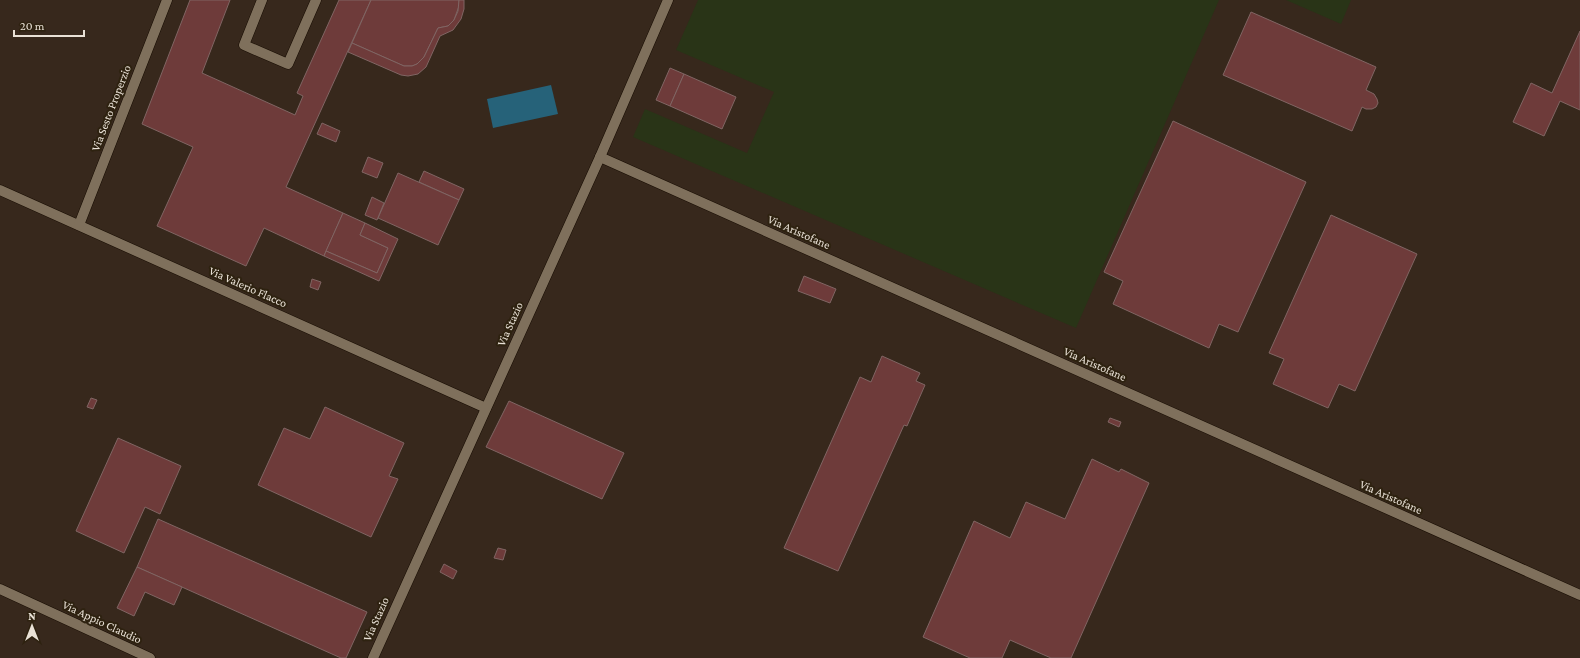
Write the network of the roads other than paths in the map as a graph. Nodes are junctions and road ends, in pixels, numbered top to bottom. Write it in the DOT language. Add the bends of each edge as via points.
graph roads {
  1 [pos="167,0"];
  2 [pos="262,0"];
  3 [pos="316,0"];
  4 [pos="668,0"];
  5 [pos="600,157"];
  6 [pos="0,190"];
  7 [pos="78,225"];
  8 [pos="486,408"];
  9 [pos="0,589"];
  10 [pos="1580,595"];
  11 [pos="150,658"];
  12 [pos="373,658"];
  1 -- 7 [label="street, Via Sesto Properzio"];
  2 -- 3 [label="street" via="244,45 288,64"];
  4 -- 5 [label="street, Via Stazio"];
  5 -- 8 [label="street, Via Stazio"];
  5 -- 10 [label="street, Via Aristofane"];
  6 -- 7 [label="street, Via Valerio Flacco"];
  7 -- 8 [label="street, Via Valerio Flacco"];
  8 -- 12 [label="street, Via Stazio"];
  9 -- 11 [label="street, Via Appio Claudio"];
}
